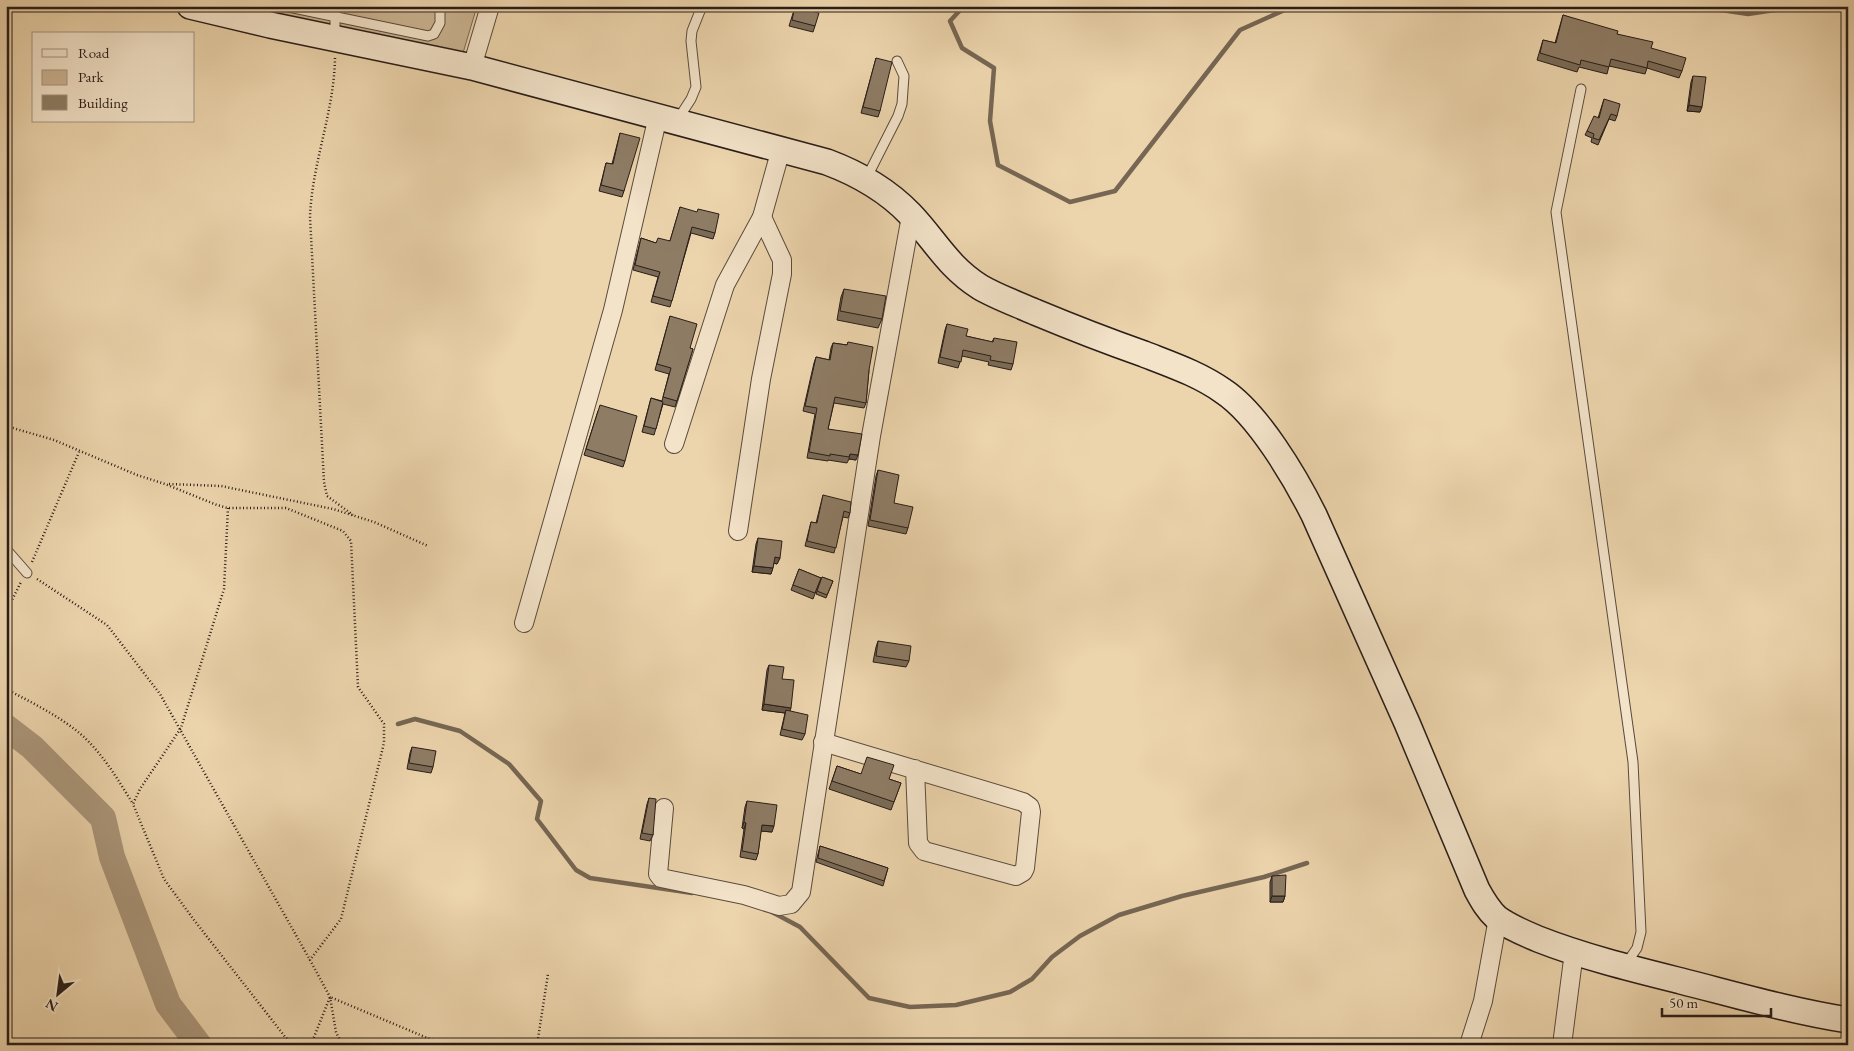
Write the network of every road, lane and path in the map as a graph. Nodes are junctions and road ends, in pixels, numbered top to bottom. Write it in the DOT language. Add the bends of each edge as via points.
graph roads {
  1 [pos="190,6"];
  2 [pos="284,6"];
  3 [pos="335,6"];
  4 [pos="440,6"];
  5 [pos="490,6"];
  6 [pos="702,6"];
  7 [pos="335,28"];
  8 [pos="897,61"];
  9 [pos="472,67"];
  10 [pos="1581,89"];
  11 [pos="667,119"];
  12 [pos="781,149"];
  13 [pos="866,179"];
  14 [pos="911,216"];
  15 [pos="762,217"];
  16 [pos="6,426"];
  17 [pos="674,444"];
  18 [pos="79,452"];
  19 [pos="166,484"];
  20 [pos="228,508"];
  21 [pos="353,515"];
  22 [pos="738,531"];
  23 [pos="428,546"];
  24 [pos="6,549"];
  25 [pos="27,573"];
  26 [pos="6,612"];
  27 [pos="524,623"];
  28 [pos="6,689"];
  29 [pos="181,728"];
  30 [pos="823,742"];
  31 [pos="915,770"];
  32 [pos="134,804"];
  33 [pos="664,808"];
  34 [pos="1498,918"];
  35 [pos="1574,952"];
  36 [pos="310,960"];
  37 [pos="1625,967"];
  38 [pos="548,974"];
  39 [pos="330,997"];
  40 [pos="1848,1020"];
  41 [pos="298,1045"];
  42 [pos="307,1045"];
  43 [pos="342,1045"];
  44 [pos="444,1045"];
  45 [pos="537,1045"];
  46 [pos="1469,1045"];
  47 [pos="1562,1045"];
  1 -- 7 [label="street"];
  2 -- 7 [label="lane"];
  3 -- 7 [label="lane"];
  4 -- 7 [label="lane" via="440,24 434,34 428,36"];
  5 -- 9 [label="street"];
  6 -- 11 [label="lane" via="691,40 696,87 691,99"];
  7 -- 9 [label="street"];
  7 -- 21 [label="path" via="334,78 311,193 310,217 324,482 327,496"];
  8 -- 13 [label="lane" via="904,76 902,104"];
  9 -- 11 [label="street"];
  10 -- 37 [label="lane" via="1556,212 1633,762 1641,932 1638,948"];
  11 -- 12 [label="street"];
  11 -- 27 [label="street"];
  12 -- 13 [label="street" via="827,162"];
  12 -- 15 [label="street"];
  13 -- 14 [label="street"];
  14 -- 30 [label="street" via="871,436"];
  14 -- 34 [label="street" via="944,258 980,287 1081,331 1184,369 1224,392 1260,429 1294,478 1314,515 1477,890"];
  15 -- 17 [label="street" via="725,285"];
  15 -- 22 [label="street" via="780,253 782,274 761,378"];
  16 -- 18 [label="path" via="54,440"];
  18 -- 19 [label="path"];
  18 -- 25 [label="path"];
  19 -- 20 [label="path"];
  19 -- 21 [label="path" via="221,486"];
  20 -- 29 [label="path" via="224,589"];
  20 -- 36 [label="path" via="286,508 343,531 351,541 358,687 384,724 384,743 341,919"];
  21 -- 23 [label="path"];
  24 -- 25 [label="lane"];
  25 -- 26 [label="path"];
  25 -- 29 [label="path" via="107,625 160,694"];
  28 -- 32 [label="path" via="75,729 105,760"];
  29 -- 32 [label="path" via="140,789"];
  29 -- 36 [label="path"];
  30 -- 31 [label="street"];
  30 -- 33 [label="street" via="801,892 791,904 779,906 744,895 661,878 658,874"];
  31 -- 31 [label="street" via="1027,804 1031,812 1023,872 1016,876 924,851 918,843"];
  32 -- 41 [label="path" via="164,879 286,1038"];
  34 -- 35 [label="street" via="1531,936"];
  34 -- 46 [label="street" via="1482,1001"];
  35 -- 37 [label="street"];
  35 -- 47 [label="street"];
  36 -- 39 [label="path"];
  37 -- 40 [label="street"];
  38 -- 45 [label="path"];
  39 -- 42 [label="path" via="312,1042"];
  39 -- 43 [label="path" via="336,1032"];
  39 -- 44 [label="path"];
}
